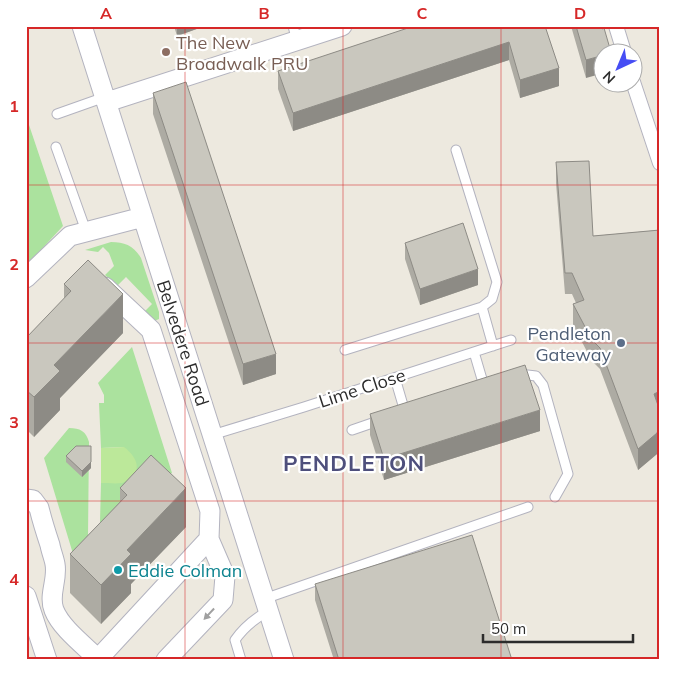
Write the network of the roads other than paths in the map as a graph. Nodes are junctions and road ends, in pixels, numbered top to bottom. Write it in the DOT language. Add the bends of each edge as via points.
graph roads {
  1 [pos="82,26"];
  2 [pos="342,26"];
  3 [pos="616,26"];
  4 [pos="295,34"];
  5 [pos="621,42"];
  6 [pos="636,92"];
  7 [pos="106,100"];
  8 [pos="57,114"];
  9 [pos="56,147"];
  10 [pos="456,150"];
  11 [pos="660,163"];
  12 [pos="142,216"];
  13 [pos="86,231"];
  14 [pos="91,273"];
  15 [pos="26,278"];
  16 [pos="482,307"];
  17 [pos="511,340"];
  18 [pos="493,346"];
  19 [pos="345,350"];
  20 [pos="474,352"];
  21 [pos="512,377"];
  22 [pos="395,378"];
  23 [pos="484,386"];
  24 [pos="352,430"];
  25 [pos="212,436"];
  26 [pos="555,497"];
  27 [pos="26,499"];
  28 [pos="528,508"];
  29 [pos="209,539"];
  30 [pos="26,596"];
  31 [pos="266,605"];
  32 [pos="46,660"];
  33 [pos="99,660"];
  34 [pos="166,660"];
  35 [pos="241,660"];
  36 [pos="284,660"];
  1 -- 7 [label="street, Belvedere Road"];
  2 -- 4 [label="street"];
  3 -- 5 [label="street"];
  4 -- 7 [label="street"];
  6 -- 11 [label="street"];
  7 -- 8 [label="lane"];
  7 -- 12 [label="street, Belvedere Road"];
  9 -- 13 [label="lane"];
  10 -- 16 [label="lane" via="497,282 492,299"];
  12 -- 13 [label="street"];
  12 -- 25 [label="street, Belvedere Road"];
  13 -- 15 [label="street" via="70,236"];
  14 -- 29 [label="street" via="151,330 210,511"];
  16 -- 18 [label="lane"];
  16 -- 19 [label="lane"];
  17 -- 18 [label="lane, Lime Close"];
  18 -- 20 [label="lane, Lime Close"];
  20 -- 22 [label="lane, Lime Close"];
  20 -- 23 [label="lane"];
  21 -- 26 [label="lane" via="521,374 536,376 543,385 568,474"];
  22 -- 24 [label="lane" via="401,414"];
  22 -- 25 [label="lane, Lime Close"];
  25 -- 31 [label="street, Belvedere Road"];
  27 -- 33 [label="street" via="34,500 39,508 55,564 54,610 64,626"];
  28 -- 31 [label="lane"];
  29 -- 33 [label="street"];
  29 -- 34 [label="street, one-way" via="225,576 223,600"];
  30 -- 32 [label="street"];
  31 -- 35 [label="lane" via="235,640"];
  31 -- 36 [label="street, Belvedere Road"];
}
